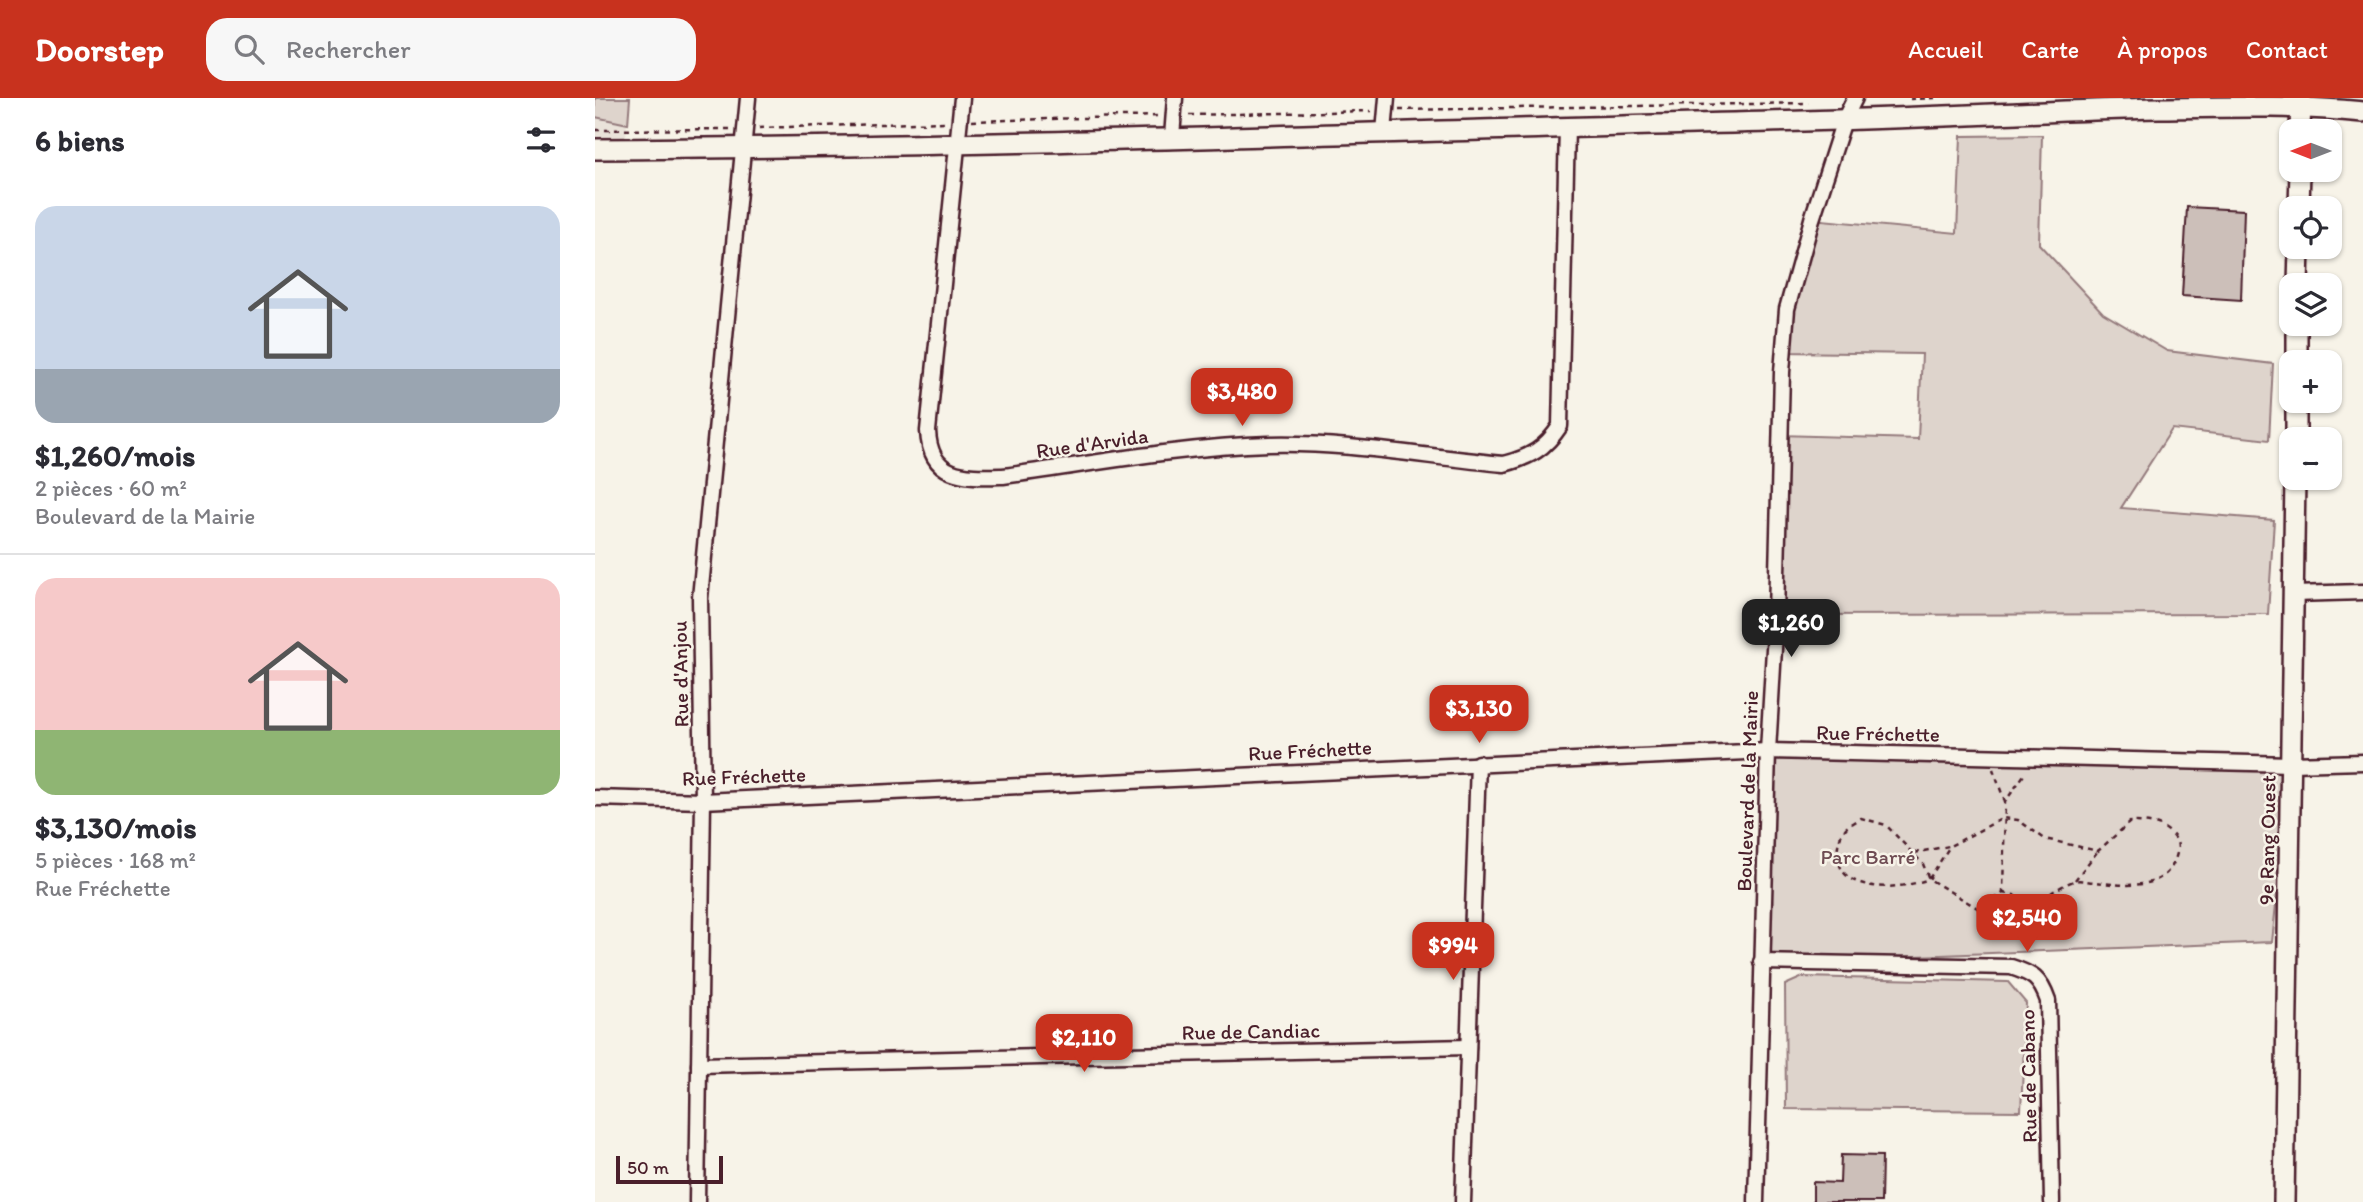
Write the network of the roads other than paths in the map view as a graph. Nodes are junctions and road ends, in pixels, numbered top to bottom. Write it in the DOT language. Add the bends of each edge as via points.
graph roads {
  1 [pos="748,98"];
  2 [pos="963,98"];
  3 [pos="1175,98"];
  4 [pos="1855,98"];
  5 [pos="2301,102"];
  6 [pos="1386,104"];
  7 [pos="2363,112"];
  8 [pos="1844,120"];
  9 [pos="1567,127"];
  10 [pos="1384,132"];
  11 [pos="1172,137"];
  12 [pos="745,138"];
  13 [pos="959,143"];
  14 [pos="595,149"];
  15 [pos="2295,490"];
  16 [pos="2363,592"];
  17 [pos="2293,594"];
  18 [pos="1768,751"];
  19 [pos="1478,762"];
  20 [pos="2363,762"];
  21 [pos="2291,764"];
  22 [pos="595,798"];
  23 [pos="703,801"];
  24 [pos="1761,962"];
  25 [pos="1468,1047"];
  26 [pos="699,1065"];
  27 [pos="697,1202"];
  28 [pos="1463,1202"];
  29 [pos="1756,1202"];
  30 [pos="2052,1202"];
  31 [pos="2284,1202"];
  1 -- 12 [label="street, Rue d'Anjou"];
  2 -- 13 [label="street, Rue d'Arvida"];
  3 -- 11 [label="street"];
  4 -- 8 [label="street, Boulevard de la Mairie"];
  5 -- 7 [label="street"];
  5 -- 8 [label="street"];
  6 -- 10 [label="street"];
  8 -- 9 [label="street"];
  8 -- 18 [label="street, Boulevard de la Mairie" via="1787,309"];
  9 -- 10 [label="street"];
  9 -- 13 [label="street, Rue d'Arvida" via="1560,426 1549,443 1529,457 1503,464 1324,445 1270,444 1003,476 968,477 944,470 929,452 928,431"];
  10 -- 11 [label="street"];
  11 -- 13 [label="street"];
  12 -- 13 [label="street"];
  12 -- 14 [label="street"];
  12 -- 23 [label="street, Rue d'Anjou" via="703,537"];
  15 -- 17 [label="street, 9e Rang Ouest"];
  16 -- 17 [label="street"];
  17 -- 21 [label="street, 9e Rang Ouest"];
  18 -- 19 [label="street, Rue Fréchette"];
  18 -- 21 [label="street, Rue Fréchette"];
  18 -- 24 [label="street, Boulevard de la Mairie"];
  19 -- 23 [label="street, Rue Fréchette"];
  19 -- 25 [label="street"];
  20 -- 21 [label="street, Rue Fréchette"];
  21 -- 31 [label="street, 9e Rang Ouest"];
  22 -- 23 [label="street, Rue Fréchette"];
  23 -- 26 [label="street, Rue d'Anjou"];
  24 -- 29 [label="street, Boulevard de la Mairie"];
  24 -- 30 [label="street, Rue de Cabano" via="2011,967 2042,983 2048,1000"];
  25 -- 26 [label="street, Rue de Candiac"];
  25 -- 28 [label="street"];
  26 -- 27 [label="street, Rue d'Anjou"];
}
